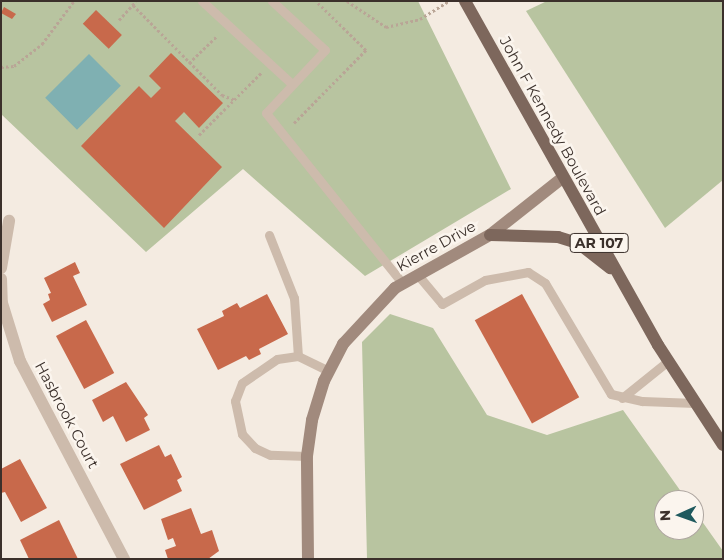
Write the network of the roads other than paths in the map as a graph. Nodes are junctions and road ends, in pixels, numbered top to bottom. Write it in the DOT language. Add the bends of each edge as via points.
graph roads {
  1 [pos="202,1"];
  2 [pos="272,1"];
  3 [pos="466,1"];
  4 [pos="292,84"];
  5 [pos="561,178"];
  6 [pos="9,221"];
  7 [pos="269,235"];
  8 [pos="490,235"];
  9 [pos="1,268"];
  10 [pos="616,273"];
  11 [pos="417,274"];
  12 [pos="1,279"];
  13 [pos="402,283"];
  14 [pos="298,356"];
  15 [pos="668,361"];
  16 [pos="328,370"];
  17 [pos="622,398"];
  18 [pos="695,403"];
  19 [pos="723,445"];
  20 [pos="307,456"];
  21 [pos="124,559"];
  22 [pos="308,559"];
  1 -- 4 [label="lane"];
  2 -- 4 [label="lane" via="325,50"];
  3 -- 5 [label="main road, John F Kennedy Boulevard / AR 107"];
  4 -- 13 [label="lane" via="266,113"];
  5 -- 8 [label="street, Kierre Drive"];
  5 -- 10 [label="main road, John F Kennedy Boulevard / AR 107"];
  6 -- 9 [label="street"];
  7 -- 14 [label="lane" via="294,298"];
  8 -- 10 [label="main road" via="558,236 584,247"];
  8 -- 11 [label="street, Kierre Drive"];
  10 -- 15 [label="main road, John F Kennedy Boulevard / AR 107"];
  11 -- 13 [label="street, Kierre Drive"];
  11 -- 17 [label="lane" via="442,304 485,280 528,272 544,283 612,394"];
  12 -- 21 [label="street, Hasbrook Court" via="2,303 20,361"];
  13 -- 16 [label="street, Kierre Drive" via="368,312"];
  14 -- 16 [label="lane"];
  14 -- 20 [label="lane" via="277,359 256,370 242,383 235,401 242,434 254,448 270,455"];
  15 -- 17 [label="lane"];
  15 -- 18 [label="main road, John F Kennedy Boulevard / AR 107"];
  16 -- 20 [label="street, Kierre Drive" via="314,411"];
  17 -- 18 [label="lane"];
  18 -- 19 [label="main road, John F Kennedy Boulevard / AR 107"];
  20 -- 22 [label="street, Kierre Drive"];
}
